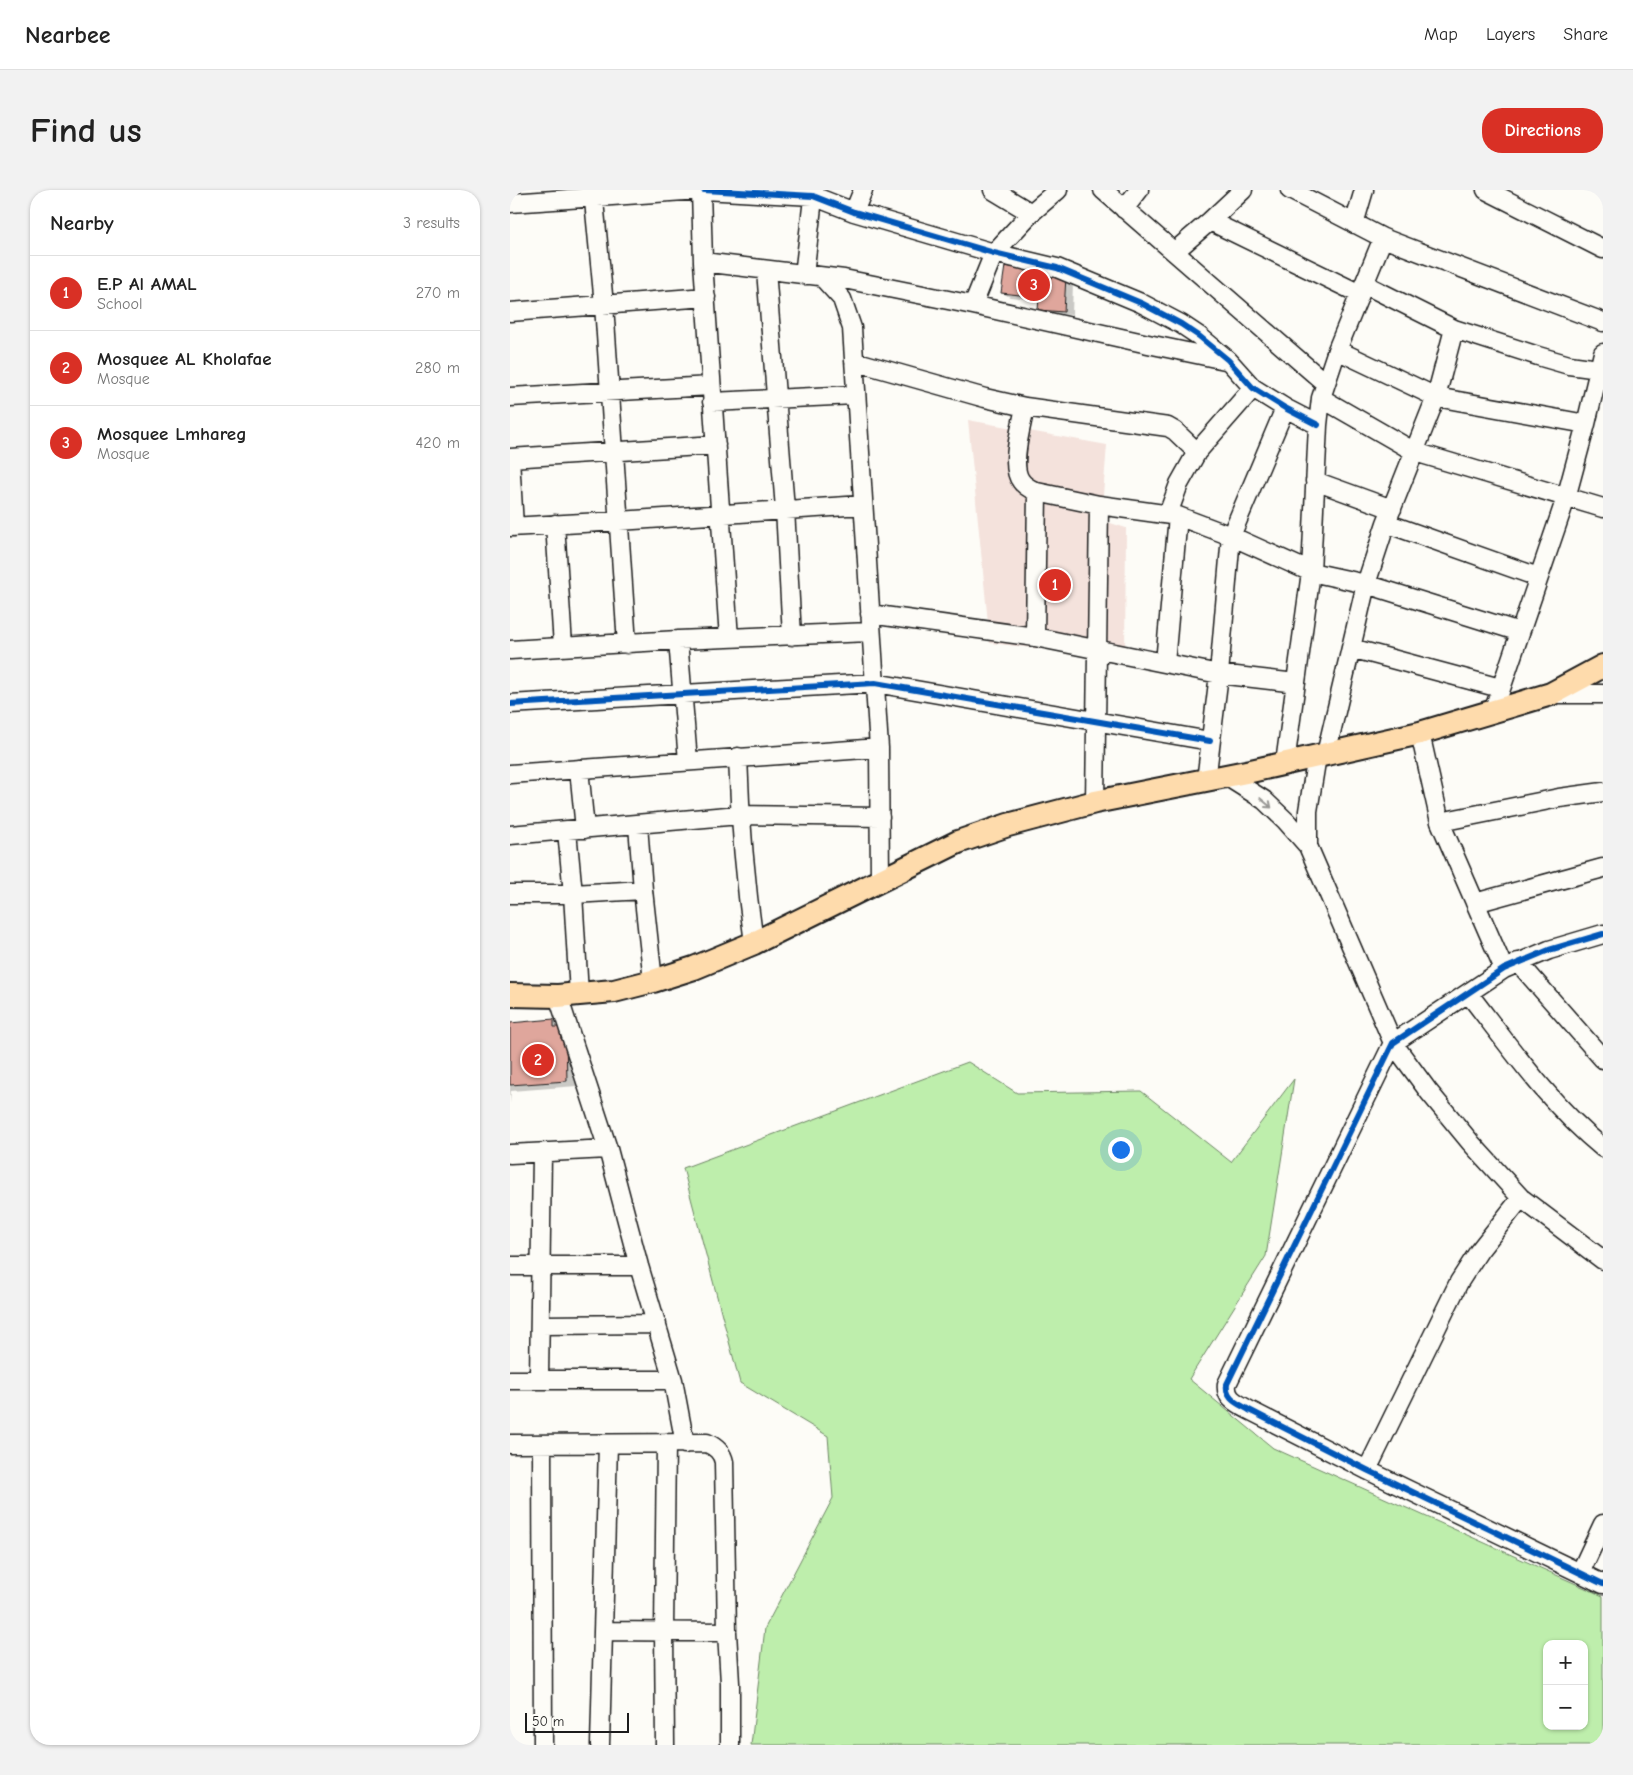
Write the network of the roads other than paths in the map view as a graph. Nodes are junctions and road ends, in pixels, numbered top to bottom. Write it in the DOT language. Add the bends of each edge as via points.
graph roads {
  1 [pos="701,190"];
  2 [pos="863,190"];
  3 [pos="993,190"];
  4 [pos="1058,190"];
  5 [pos="1103,190"];
  6 [pos="1139,190"];
  7 [pos="1243,190"];
  8 [pos="1290,190"];
  9 [pos="1364,190"];
  10 [pos="1486,190"];
  11 [pos="814,193"];
  12 [pos="594,194"];
  13 [pos="510,203"];
  14 [pos="1124,209"];
  15 [pos="854,212"];
  16 [pos="1031,213"];
  17 [pos="1210,222"];
  18 [pos="1354,224"];
  19 [pos="1383,238"];
  20 [pos="1603,249"];
  21 [pos="1174,252"];
  22 [pos="994,253"];
  23 [pos="703,262"];
  24 [pos="766,270"];
  25 [pos="804,275"];
  26 [pos="822,277"];
  27 [pos="1362,289"];
  28 [pos="706,297"];
  29 [pos="604,305"];
  30 [pos="973,305"];
  31 [pos="510,312"];
  32 [pos="1603,322"];
  33 [pos="1454,328"];
  34 [pos="1337,350"];
  35 [pos="1228,360"];
  36 [pos="854,361"];
  37 [pos="1601,361"];
  38 [pos="1253,388"];
  39 [pos="1323,390"];
  40 [pos="609,391"];
  41 [pos="712,394"];
  42 [pos="855,394"];
  43 [pos="510,397"];
  44 [pos="1436,397"];
  45 [pos="776,399"];
  46 [pos="1025,407"];
  47 [pos="1285,408"];
  48 [pos="1586,424"];
  49 [pos="1318,425"];
  50 [pos="716,445"];
  51 [pos="613,451"];
  52 [pos="1197,452"];
  53 [pos="1415,452"];
  54 [pos="510,458"];
  55 [pos="1315,481"];
  56 [pos="1037,492"];
  57 [pos="1566,498"];
  58 [pos="862,505"];
  59 [pos="1099,505"];
  60 [pos="1603,508"];
  61 [pos="785,509"];
  62 [pos="720,513"];
  63 [pos="1173,515"];
  64 [pos="1389,516"];
  65 [pos="618,522"];
  66 [pos="555,524"];
  67 [pos="512,527"];
  68 [pos="1231,536"];
  69 [pos="1311,572"];
  70 [pos="1538,577"];
  71 [pos="1366,584"];
  72 [pos="870,614"];
  73 [pos="870,632"];
  74 [pos="1520,632"];
  75 [pos="792,636"];
  76 [pos="1035,637"];
  77 [pos="729,638"];
  78 [pos="678,640"];
  79 [pos="626,644"];
  80 [pos="563,646"];
  81 [pos="1351,648"];
  82 [pos="510,650"];
  83 [pos="1096,650"];
  84 [pos="1164,663"];
  85 [pos="1603,666"];
  86 [pos="1219,674"];
  87 [pos="875,683"];
  88 [pos="1296,683"];
  89 [pos="1500,688"];
  90 [pos="1551,694"];
  91 [pos="1603,694"];
  92 [pos="682,695"];
  93 [pos="510,704"];
  94 [pos="1493,712"];
  95 [pos="1095,720"];
  96 [pos="1420,733"];
  97 [pos="1210,740"];
  98 [pos="879,748"];
  99 [pos="1322,755"];
  100 [pos="738,757"];
  101 [pos="688,761"];
  102 [pos="1285,763"];
  103 [pos="579,769"];
  104 [pos="510,774"];
  105 [pos="1216,778"];
  106 [pos="1603,792"];
  107 [pos="1094,802"];
  108 [pos="739,815"];
  109 [pos="880,817"];
  110 [pos="1440,822"];
  111 [pos="638,825"];
  112 [pos="585,829"];
  113 [pos="567,831"];
  114 [pos="510,836"];
  115 [pos="1308,846"];
  116 [pos="1603,868"];
  117 [pos="880,881"];
  118 [pos="643,890"];
  119 [pos="510,894"];
  120 [pos="573,894"];
  121 [pos="1476,903"];
  122 [pos="1603,934"];
  123 [pos="754,943"];
  124 [pos="1511,965"];
  125 [pos="653,981"];
  126 [pos="1468,993"];
  127 [pos="568,995"];
  128 [pos="510,996"];
  129 [pos="1393,1043"];
  130 [pos="1603,1059"];
  131 [pos="1603,1148"];
  132 [pos="608,1149"];
  133 [pos="542,1153"];
  134 [pos="510,1154"];
  135 [pos="1521,1198"];
  136 [pos="1603,1260"];
  137 [pos="510,1266"];
  138 [pos="540,1266"];
  139 [pos="639,1266"];
  140 [pos="657,1324"];
  141 [pos="540,1325"];
  142 [pos="510,1380"];
  143 [pos="539,1380"];
  144 [pos="673,1380"];
  145 [pos="666,1443"];
  146 [pos="510,1444"];
  147 [pos="542,1444"];
  148 [pos="608,1444"];
  149 [pos="685,1444"];
  150 [pos="1367,1470"];
  151 [pos="1603,1524"];
  152 [pos="1580,1573"];
  153 [pos="1603,1584"];
  154 [pos="664,1630"];
  155 [pos="604,1631"];
  156 [pos="727,1632"];
  157 [pos="543,1745"];
  158 [pos="600,1745"];
  159 [pos="666,1745"];
  160 [pos="730,1745"];
  1 -- 11 [label="street"];
  1 -- 12 [label="street"];
  1 -- 23 [label="street"];
  2 -- 15 [label="street"];
  3 -- 16 [label="street"];
  4 -- 16 [label="street"];
  5 -- 14 [label="street"];
  6 -- 14 [label="street"];
  7 -- 17 [label="street"];
  8 -- 18 [label="street"];
  9 -- 18 [label="street"];
  10 -- 20 [label="street"];
  11 -- 15 [label="street"];
  11 -- 25 [label="street"];
  12 -- 13 [label="street"];
  12 -- 29 [label="street"];
  14 -- 21 [label="street"];
  15 -- 22 [label="street"];
  16 -- 22 [label="street"];
  17 -- 21 [label="street"];
  17 -- 27 [label="street"];
  18 -- 19 [label="street"];
  19 -- 27 [label="street"];
  19 -- 32 [label="street"];
  21 -- 39 [label="street"];
  22 -- 30 [label="street"];
  22 -- 35 [label="street" via="1057,268 1141,303 1181,324"];
  23 -- 24 [label="street"];
  23 -- 28 [label="street"];
  24 -- 25 [label="street"];
  24 -- 45 [label="street"];
  25 -- 26 [label="street"];
  26 -- 30 [label="street"];
  26 -- 36 [label="street" via="842,299 847,311 852,328"];
  27 -- 33 [label="street"];
  27 -- 34 [label="street"];
  28 -- 29 [label="street"];
  28 -- 41 [label="street"];
  29 -- 31 [label="street"];
  29 -- 40 [label="street"];
  30 -- 35 [label="street"];
  33 -- 37 [label="street" via="1569,364"];
  33 -- 44 [label="street"];
  34 -- 39 [label="street"];
  34 -- 44 [label="street"];
  35 -- 38 [label="street"];
  36 -- 42 [label="street"];
  36 -- 46 [label="street"];
  37 -- 48 [label="street"];
  38 -- 47 [label="street"];
  38 -- 52 [label="street"];
  39 -- 49 [label="street"];
  39 -- 53 [label="street"];
  40 -- 41 [label="street"];
  40 -- 43 [label="street"];
  40 -- 51 [label="street"];
  41 -- 45 [label="street"];
  41 -- 50 [label="street"];
  42 -- 45 [label="street"];
  42 -- 58 [label="street"];
  44 -- 48 [label="street"];
  44 -- 53 [label="street"];
  45 -- 61 [label="street"];
  46 -- 52 [label="street" via="1168,427"];
  46 -- 56 [label="street" via="1016,471 1020,481"];
  47 -- 49 [label="street"];
  47 -- 68 [label="street"];
  48 -- 57 [label="street"];
  49 -- 55 [label="street"];
  50 -- 51 [label="street"];
  50 -- 62 [label="street"];
  51 -- 54 [label="street"];
  51 -- 65 [label="street"];
  52 -- 63 [label="street" via="1179,484"];
  53 -- 57 [label="street"];
  53 -- 64 [label="street"];
  54 -- 67 [label="street"];
  55 -- 64 [label="street"];
  55 -- 69 [label="street"];
  56 -- 59 [label="street"];
  56 -- 76 [label="street"];
  57 -- 60 [label="street"];
  57 -- 70 [label="street"];
  58 -- 61 [label="street"];
  58 -- 72 [label="street"];
  59 -- 63 [label="street"];
  59 -- 83 [label="street"];
  61 -- 62 [label="street"];
  61 -- 75 [label="street"];
  62 -- 65 [label="street"];
  62 -- 77 [label="street"];
  63 -- 68 [label="street"];
  63 -- 84 [label="street"];
  64 -- 70 [label="street"];
  64 -- 71 [label="street"];
  65 -- 66 [label="street"];
  65 -- 79 [label="street"];
  66 -- 67 [label="street"];
  66 -- 80 [label="street"];
  68 -- 69 [label="street"];
  68 -- 86 [label="street"];
  69 -- 71 [label="street"];
  69 -- 88 [label="street"];
  70 -- 74 [label="street"];
  71 -- 74 [label="street"];
  71 -- 81 [label="street"];
  72 -- 73 [label="street"];
  72 -- 76 [label="street"];
  73 -- 75 [label="street"];
  73 -- 87 [label="street"];
  74 -- 89 [label="street"];
  75 -- 77 [label="street"];
  76 -- 83 [label="street"];
  77 -- 78 [label="street"];
  78 -- 79 [label="street"];
  78 -- 92 [label="street"];
  79 -- 80 [label="street"];
  80 -- 82 [label="street"];
  81 -- 89 [label="street"];
  81 -- 99 [label="street"];
  83 -- 84 [label="street"];
  83 -- 95 [label="street"];
  84 -- 86 [label="street"];
  85 -- 90 [label="main road"];
  86 -- 88 [label="street"];
  86 -- 97 [label="street"];
  87 -- 92 [label="street"];
  87 -- 95 [label="street"];
  87 -- 98 [label="street"];
  88 -- 102 [label="street"];
  89 -- 94 [label="street"];
  90 -- 91 [label="street"];
  90 -- 94 [label="main road"];
  92 -- 93 [label="street"];
  92 -- 101 [label="street"];
  94 -- 96 [label="main road"];
  95 -- 97 [label="street"];
  95 -- 107 [label="street"];
  96 -- 99 [label="main road"];
  96 -- 110 [label="street"];
  97 -- 105 [label="street"];
  98 -- 100 [label="street"];
  98 -- 109 [label="street"];
  99 -- 102 [label="main road"];
  99 -- 115 [label="street" via="1308,811"];
  100 -- 101 [label="street"];
  100 -- 108 [label="street"];
  101 -- 103 [label="street"];
  102 -- 105 [label="main road"];
  103 -- 104 [label="street"];
  103 -- 112 [label="street"];
  105 -- 107 [label="main road"];
  105 -- 115 [label="street, one-way" via="1264,800"];
  106 -- 110 [label="street"];
  107 -- 117 [label="main road" via="1008,824 958,842"];
  108 -- 109 [label="street"];
  108 -- 111 [label="street"];
  108 -- 123 [label="street"];
  109 -- 117 [label="street"];
  110 -- 121 [label="street"];
  111 -- 112 [label="street"];
  111 -- 118 [label="street"];
  112 -- 113 [label="street"];
  113 -- 114 [label="street"];
  113 -- 120 [label="street"];
  115 -- 129 [label="street"];
  116 -- 121 [label="street"];
  117 -- 123 [label="main road"];
  118 -- 120 [label="street"];
  118 -- 125 [label="street"];
  119 -- 120 [label="street"];
  120 -- 127 [label="street"];
  121 -- 124 [label="street"];
  122 -- 124 [label="street"];
  123 -- 125 [label="main road"];
  124 -- 126 [label="street"];
  124 -- 130 [label="street"];
  125 -- 127 [label="main road" via="614,991"];
  126 -- 129 [label="street"];
  126 -- 131 [label="street" via="1554,1100"];
  127 -- 128 [label="main road"];
  127 -- 132 [label="street"];
  129 -- 135 [label="street" via="1429,1092"];
  129 -- 150 [label="street" via="1226,1390 1231,1399 1248,1410"];
  132 -- 133 [label="street"];
  132 -- 139 [label="street"];
  133 -- 134 [label="street"];
  133 -- 138 [label="street"];
  135 -- 136 [label="street"];
  135 -- 150 [label="street" via="1459,1282"];
  137 -- 138 [label="street"];
  138 -- 139 [label="street"];
  138 -- 141 [label="street"];
  139 -- 140 [label="street"];
  140 -- 141 [label="street"];
  140 -- 144 [label="street"];
  141 -- 143 [label="street"];
  142 -- 143 [label="street"];
  143 -- 144 [label="street"];
  144 -- 149 [label="street"];
  145 -- 148 [label="street"];
  145 -- 149 [label="street"];
  145 -- 154 [label="street"];
  146 -- 147 [label="street"];
  147 -- 148 [label="street"];
  147 -- 157 [label="street"];
  148 -- 155 [label="street"];
  149 -- 156 [label="street" via="707,1443 723,1457"];
  150 -- 152 [label="street"];
  151 -- 152 [label="street"];
  152 -- 153 [label="street"];
  154 -- 155 [label="street"];
  154 -- 156 [label="street"];
  154 -- 159 [label="street"];
  155 -- 158 [label="street"];
  156 -- 160 [label="street"];
}
